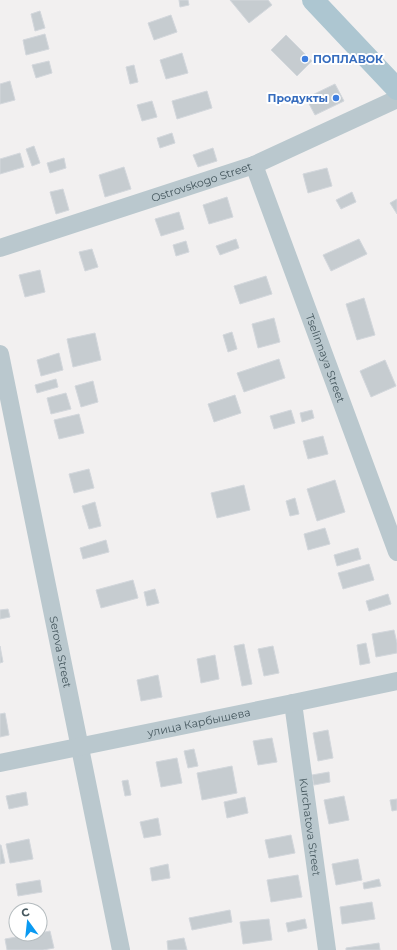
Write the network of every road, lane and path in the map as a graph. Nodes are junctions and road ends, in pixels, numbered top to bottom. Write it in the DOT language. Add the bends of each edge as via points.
graph roads {
  1 [pos="313,0"];
  2 [pos="397,89"];
  3 [pos="397,99"];
  4 [pos="254,165"];
  5 [pos="0,248"];
  6 [pos="0,354"];
  7 [pos="2,374"];
  8 [pos="397,552"];
  9 [pos="397,680"];
  10 [pos="293,703"];
  11 [pos="80,747"];
  12 [pos="0,763"];
  13 [pos="121,950"];
  14 [pos="327,950"];
  1 -- 2 [label="main road"];
  3 -- 4 [label="street, Ostrovskogo Street"];
  4 -- 5 [label="street, Ostrovskogo Street"];
  4 -- 8 [label="street, Tselinnaya Street"];
  6 -- 7 [label="street, Serova Street"];
  7 -- 11 [label="street, Serova Street"];
  9 -- 10 [label="street, улица Карбышева"];
  10 -- 11 [label="street, улица Карбышева"];
  10 -- 14 [label="street, Kurchatova Street"];
  11 -- 12 [label="street, улица Карбышева"];
  11 -- 13 [label="street, Serova Street"];
}
